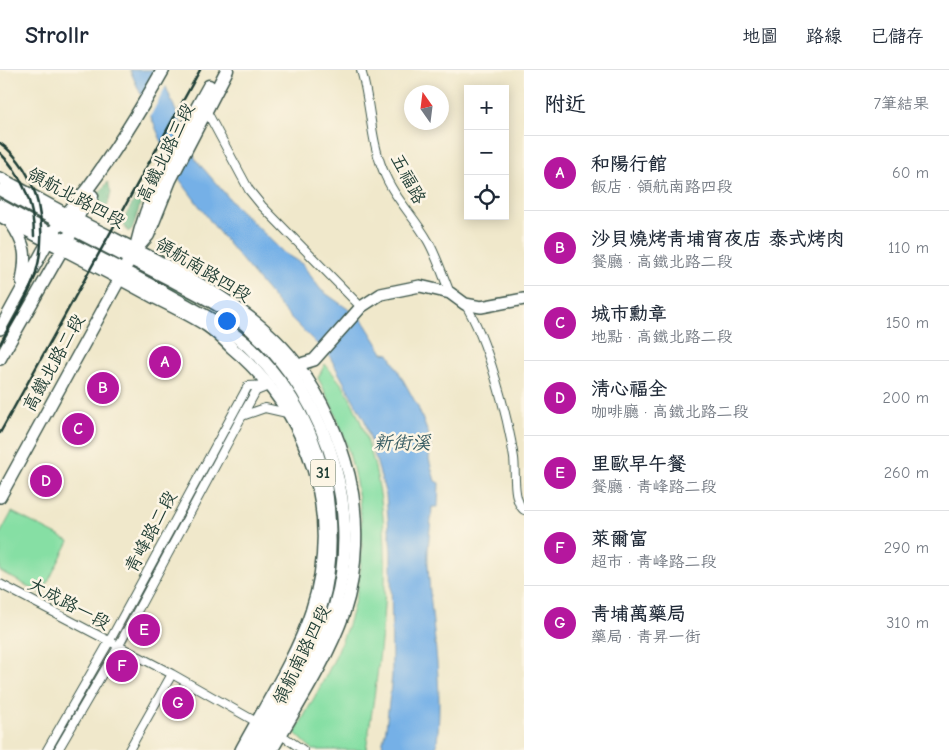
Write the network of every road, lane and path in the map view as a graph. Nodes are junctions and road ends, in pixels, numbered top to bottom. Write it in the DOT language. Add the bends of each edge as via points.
graph roads {
  1 [pos="163,70"];
  2 [pos="170,70"];
  3 [pos="218,70"];
  4 [pos="227,70"];
  5 [pos="361,70"];
  6 [pos="145,110"];
  7 [pos="202,112"];
  8 [pos="0,178"];
  9 [pos="0,190"];
  10 [pos="0,205"];
  11 [pos="62,218"];
  12 [pos="5,219"];
  13 [pos="75,224"];
  14 [pos="49,238"];
  15 [pos="64,245"];
  16 [pos="133,254"];
  17 [pos="122,275"];
  18 [pos="20,292"];
  19 [pos="450,293"];
  20 [pos="524,299"];
  21 [pos="465,304"];
  22 [pos="360,309"];
  23 [pos="0,329"];
  24 [pos="0,359"];
  25 [pos="294,369"];
  26 [pos="274,382"];
  27 [pos="289,414"];
  28 [pos="242,416"];
  29 [pos="524,474"];
  30 [pos="516,480"];
  31 [pos="0,498"];
  32 [pos="523,511"];
  33 [pos="0,584"];
  34 [pos="110,642"];
  35 [pos="118,647"];
  36 [pos="172,674"];
  37 [pos="268,728"];
  38 [pos="47,750"];
  39 [pos="58,750"];
  40 [pos="129,750"];
  41 [pos="240,750"];
  42 [pos="250,750"];
  43 [pos="261,750"];
  44 [pos="272,750"];
  45 [pos="303,750"];
  1 -- 6 [label="main road, 高鐵北路三段"];
  2 -- 6 [label="main road, 高鐵北路三段"];
  3 -- 7 [label="main road, 高鐵北路三段"];
  4 -- 7 [label="main road, 高鐵北路三段"];
  5 -- 19 [label="street, 五福路" via="383,171 429,242"];
  6 -- 11 [label="main road, 高鐵北路三段" via="86,191"];
  6 -- 13 [label="main road, 高鐵北路三段" via="132,141 80,212"];
  7 -- 16 [label="main road, 高鐵北路三段" via="140,227"];
  7 -- 22 [label="street" via="249,190"];
  8 -- 11 [label="street, 領航北路四段"];
  9 -- 11 [label="street, 領航北路四段"];
  10 -- 14 [label="street"];
  11 -- 13 [label="main road, 領航北路四段 / 31"];
  11 -- 14 [label="main road, 高鐵北路三段"];
  12 -- 14 [label="street"];
  12 -- 18 [label="street" via="20,237 27,255"];
  13 -- 15 [label="main road, 高鐵北路三段"];
  13 -- 16 [label="main road, 領航北路四段 / 31"];
  14 -- 15 [label="main road, 31"];
  14 -- 18 [label="street"];
  15 -- 17 [label="main road, 31"];
  15 -- 24 [label="street"];
  16 -- 17 [label="main road, 高鐵北路三段"];
  16 -- 25 [label="main road, 領航南路四段 / 31" via="234,316"];
  17 -- 26 [label="main road, 領航南路四段 / 31" via="227,330 248,346"];
  17 -- 31 [label="street, 高鐵北路二段"];
  18 -- 23 [label="street"];
  19 -- 21 [label="street"];
  19 -- 22 [label="street" via="420,286 404,288 381,294"];
  20 -- 21 [label="street" via="481,308"];
  21 -- 30 [label="street" via="474,318 493,372 513,453"];
  22 -- 25 [label="street" via="314,360"];
  25 -- 26 [label="street"];
  25 -- 37 [label="main road, 領航南路四段 / 31" via="337,474 343,511 342,576 321,643"];
  26 -- 27 [label="street, 領航南路四段 / 31"];
  26 -- 28 [label="street, 青峰路二段" via="256,391"];
  26 -- 34 [label="street, 青峰路二段" via="248,386"];
  26 -- 37 [label="main road, 領航南路四段 / 31" via="296,406 318,452 327,486 329,574 311,635"];
  27 -- 28 [label="street" via="265,408"];
  27 -- 37 [label="street, 領航南路四段 / 31" via="307,450 319,490 324,553 310,614 294,650"];
  28 -- 35 [label="street, 青峰路二段"];
  29 -- 30 [label="street"];
  30 -- 32 [label="street" via="518,501"];
  33 -- 34 [label="street, 大成路一段"];
  34 -- 35 [label="street, 大成路一段"];
  34 -- 38 [label="street, 青峰路二段"];
  35 -- 36 [label="street, 大成路一段"];
  35 -- 39 [label="street, 青峰路二段"];
  36 -- 37 [label="street, 大成路一段"];
  36 -- 40 [label="street"];
  37 -- 41 [label="street, 領航南路四段 / 31"];
  37 -- 42 [label="main road, 領航南路四段 / 31"];
  37 -- 43 [label="main road, 領航南路四段 / 31"];
  37 -- 44 [label="street, 領航南路四段 / 31"];
  37 -- 45 [label="street, 大成路一段"];
}
